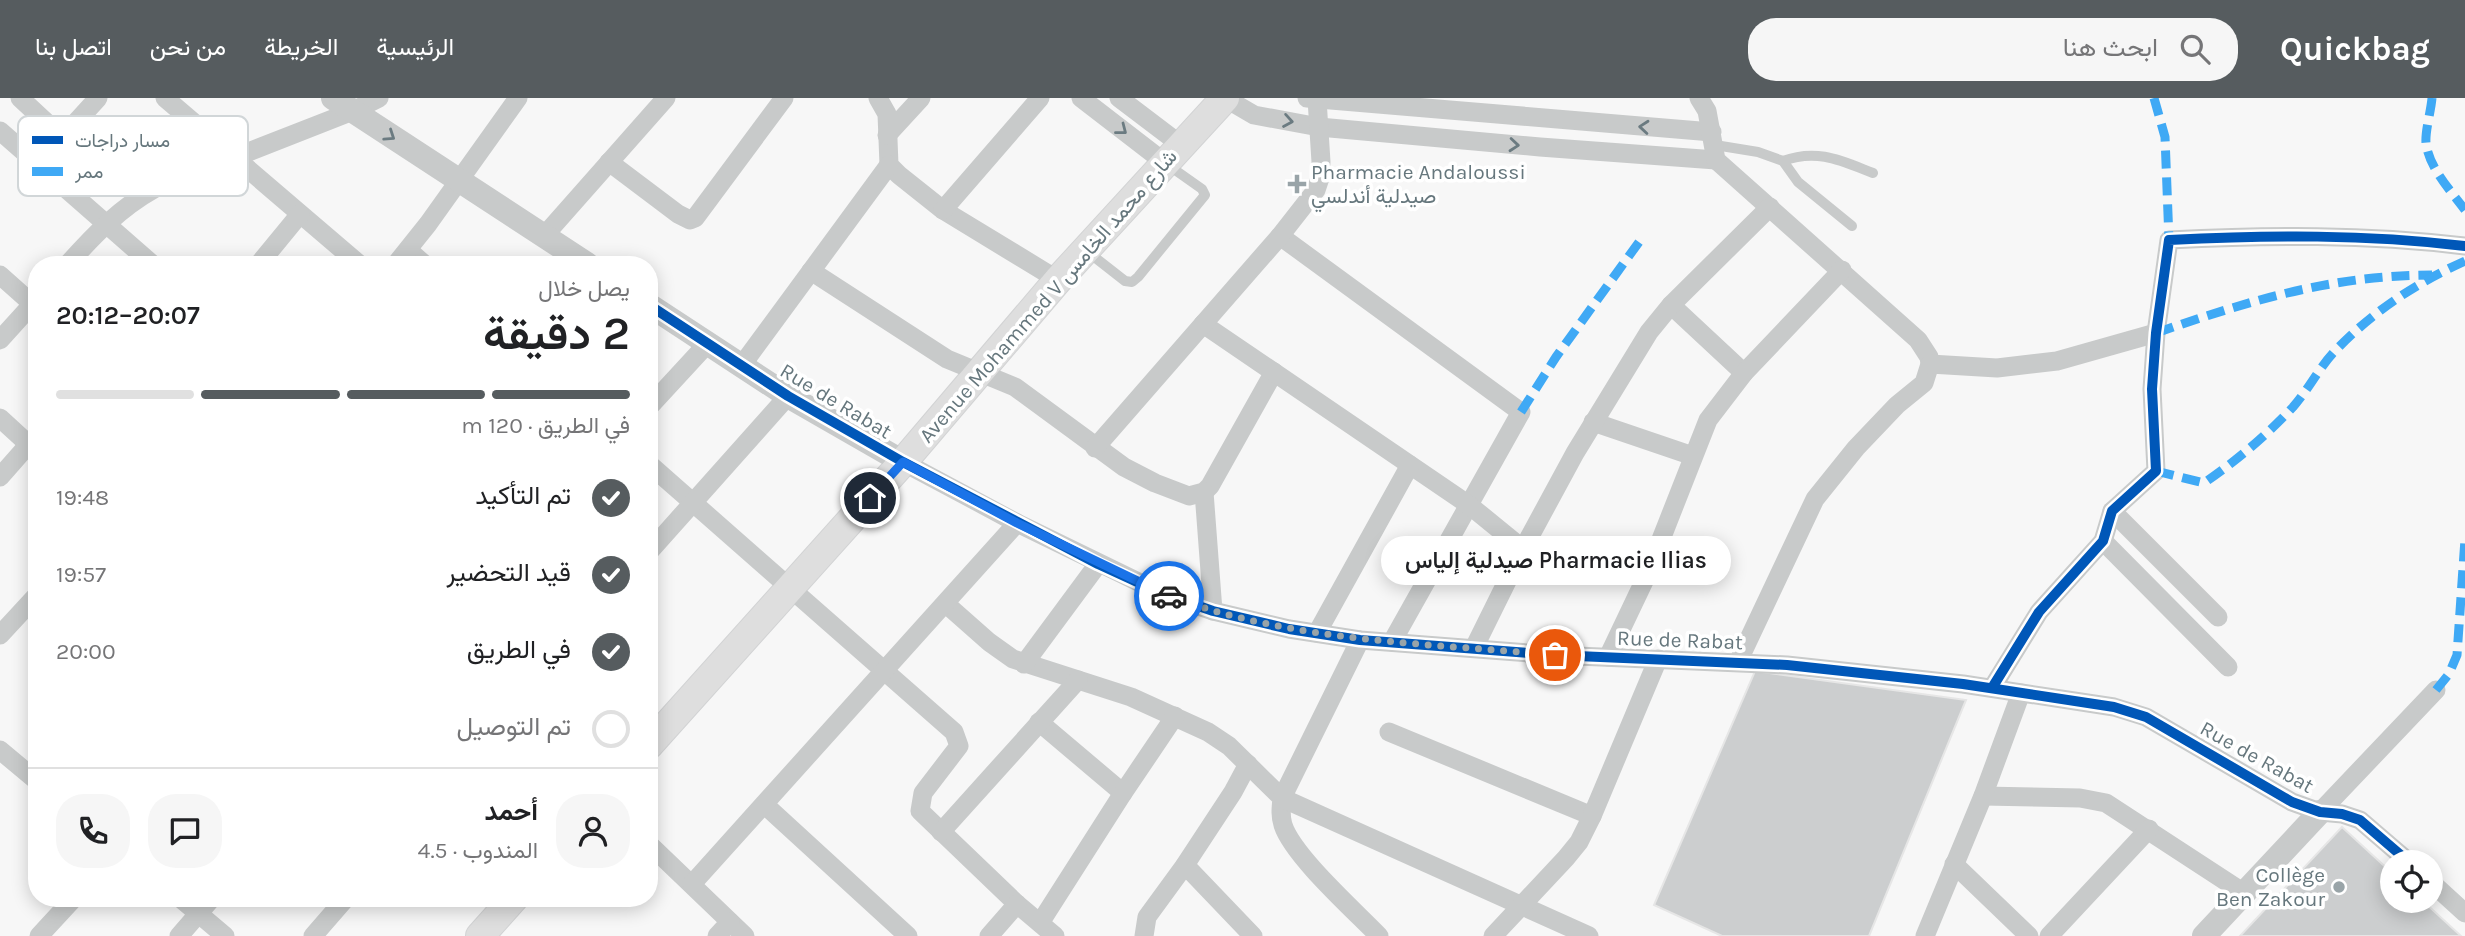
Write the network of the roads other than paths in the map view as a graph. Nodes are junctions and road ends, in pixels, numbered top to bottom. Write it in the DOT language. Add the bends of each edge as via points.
graph roads {
  1 [pos="20,98"];
  2 [pos="98,98"];
  3 [pos="165,98"];
  4 [pos="379,98"];
  5 [pos="666,98"];
  6 [pos="784,98"];
  7 [pos="878,98"];
  8 [pos="921,98"];
  9 [pos="1040,98"];
  10 [pos="1081,98"];
  11 [pos="1119,98"];
  12 [pos="1225,98"];
  13 [pos="1699,98"];
  14 [pos="1312,99"];
  15 [pos="512,100"];
  16 [pos="343,105"];
  17 [pos="39,116"];
  18 [pos="81,116"];
  19 [pos="186,116"];
  20 [pos="1319,127"];
  21 [pos="0,131"];
  22 [pos="887,135"];
  23 [pos="1715,146"];
  24 [pos="18,147"];
  25 [pos="248,151"];
  26 [pos="1173,154"];
  27 [pos="609,162"];
  28 [pos="1783,162"];
  29 [pos="889,165"];
  30 [pos="248,170"];
  31 [pos="1873,173"];
  32 [pos="458,182"];
  33 [pos="75,196"];
  34 [pos="141,196"];
  35 [pos="1770,207"];
  36 [pos="943,210"];
  37 [pos="300,214"];
  38 [pos="106,223"];
  39 [pos="1852,226"];
  40 [pos="544,236"];
  41 [pos="1280,236"];
  42 [pos="2465,246"];
  43 [pos="1085,250"];
  44 [pos="75,256"];
  45 [pos="143,256"];
  46 [pos="266,256"];
  47 [pos="350,256"];
  48 [pos="403,256"];
  49 [pos="575,256"];
  50 [pos="1842,270"];
  51 [pos="811,271"];
  52 [pos="0,275"];
  53 [pos="1058,280"];
  54 [pos="28,298"];
  55 [pos="1671,305"];
  56 [pos="28,311"];
  57 [pos="658,311"];
  58 [pos="1203,324"];
  59 [pos="2156,332"];
  60 [pos="0,340"];
  61 [pos="708,342"];
  62 [pos="1930,364"];
  63 [pos="742,365"];
  64 [pos="1275,372"];
  65 [pos="977,373"];
  66 [pos="1744,373"];
  67 [pos="788,396"];
  68 [pos="658,397"];
  69 [pos="0,418"];
  70 [pos="1593,422"];
  71 [pos="28,443"];
  72 [pos="1095,448"];
  73 [pos="28,452"];
  74 [pos="1693,456"];
  75 [pos="903,462"];
  76 [pos="1410,465"];
  77 [pos="658,472"];
  78 [pos="0,477"];
  79 [pos="1204,492"];
  80 [pos="693,503"];
  81 [pos="1469,505"];
  82 [pos="2112,511"];
  83 [pos="1017,523"];
  84 [pos="2104,541"];
  85 [pos="658,542"];
  86 [pos="1523,549"];
  87 [pos="1098,564"];
  88 [pos="790,589"];
  89 [pos="946,604"];
  90 [pos="28,605"];
  91 [pos="1213,611"];
  92 [pos="2218,617"];
  93 [pos="1317,633"];
  94 [pos="0,635"];
  95 [pos="1360,640"];
  96 [pos="1392,642"];
  97 [pos="1474,648"];
  98 [pos="1608,657"];
  99 [pos="1658,659"];
  100 [pos="1738,662"];
  101 [pos="1024,664"];
  102 [pos="2228,667"];
  103 [pos="883,670"];
  104 [pos="1078,680"];
  105 [pos="1992,688"];
  106 [pos="2435,690"];
  107 [pos="2021,693"];
  108 [pos="1175,716"];
  109 [pos="1039,722"];
  110 [pos="1389,733"];
  111 [pos="658,735"];
  112 [pos="0,751"];
  113 [pos="1248,764"];
  114 [pos="28,774"];
  115 [pos="1123,793"];
  116 [pos="1983,796"];
  117 [pos="1282,798"];
  118 [pos="765,805"];
  119 [pos="2320,812"];
  120 [pos="1592,816"];
  121 [pos="2149,829"];
  122 [pos="940,831"];
  123 [pos="2395,850"];
  124 [pos="658,852"];
  125 [pos="1954,864"];
  126 [pos="1185,865"];
  127 [pos="692,884"];
  128 [pos="2244,893"];
  129 [pos="2443,893"];
  130 [pos="1017,904"];
  131 [pos="1520,905"];
  132 [pos="66,907"];
  133 [pos="190,907"];
  134 [pos="204,907"];
  135 [pos="338,907"];
  136 [pos="506,907"];
  137 [pos="2465,913"];
  138 [pos="198,914"];
  139 [pos="724,929"];
  140 [pos="1048,929"];
  141 [pos="40,936"];
  142 [pos="179,936"];
  143 [pos="225,936"];
  144 [pos="313,936"];
  145 [pos="480,936"];
  146 [pos="745,936"];
  147 [pos="908,936"];
  148 [pos="989,936"];
  149 [pos="1144,936"];
  150 [pos="1254,936"];
  151 [pos="1379,936"];
  152 [pos="1493,936"];
  153 [pos="1589,936"];
  154 [pos="1925,936"];
  155 [pos="2029,936"];
  156 [pos="2049,936"];
  157 [pos="2204,936"];
  1 -- 17 [label="street"];
  2 -- 18 [label="street"];
  3 -- 19 [label="street"];
  4 -- 16 [label="street"];
  5 -- 27 [label="street"];
  6 -- 27 [label="street" via="695,219 678,214"];
  7 -- 22 [label="street" via="886,109"];
  8 -- 22 [label="street"];
  9 -- 36 [label="street"];
  10 -- 26 [label="street, one-way"];
  11 -- 26 [label="street"];
  12 -- 20 [label="street, one-way" via="1254,115"];
  12 -- 26 [label="main road, Avenue Mohammed V شارع محمد الخامس"];
  13 -- 23 [label="street"];
  14 -- 20 [label="street"];
  23 -- 14 [label="street, one-way"];
  15 -- 32 [label="street"];
  16 -- 25 [label="street"];
  16 -- 32 [label="street, one-way"];
  20 -- 23 [label="street, one-way" via="1540,147"];
  20 -- 41 [label="street" via="1320,178"];
  21 -- 24 [label="street"];
  22 -- 29 [label="street"];
  23 -- 28 [label="lane" via="1758,152"];
  23 -- 35 [label="street"];
  26 -- 43 [label="main road, Avenue Mohammed V شارع محمد الخامس"];
  26 -- 43 [label="lane" via="1205,195 1138,277 1125,281"];
  27 -- 40 [label="street"];
  28 -- 31 [label="lane" via="1799,155 1832,157"];
  28 -- 39 [label="lane" via="1798,182"];
  29 -- 36 [label="street"];
  29 -- 51 [label="street"];
  30 -- 37 [label="street"];
  32 -- 40 [label="street"];
  32 -- 48 [label="street"];
  33 -- 38 [label="street"];
  34 -- 38 [label="street"];
  35 -- 50 [label="street"];
  35 -- 55 [label="street"];
  36 -- 53 [label="street"];
  37 -- 46 [label="street"];
  37 -- 47 [label="street"];
  38 -- 44 [label="street"];
  38 -- 45 [label="street"];
  40 -- 49 [label="street"];
  41 -- 58 [label="street"];
  41 -- 81 [label="street" via="1521,412"];
  42 -- 59 [label="street" via="2397,238 2278,235 2169,240"];
  43 -- 53 [label="main road, Avenue Mohammed V شارع محمد الخامس"];
  50 -- 62 [label="street" via="1918,340"];
  50 -- 66 [label="street"];
  51 -- 63 [label="street"];
  51 -- 65 [label="street" via="947,359"];
  52 -- 54 [label="street"];
  53 -- 65 [label="main road, Avenue Mohammed V شارع محمد الخامس"];
  55 -- 66 [label="street"];
  55 -- 70 [label="street"];
  56 -- 60 [label="street"];
  57 -- 61 [label="street, Rue de Rabat"];
  58 -- 64 [label="street"];
  58 -- 72 [label="street"];
  59 -- 62 [label="street" via="2057,361 1997,368"];
  59 -- 82 [label="street" via="2152,389 2156,471"];
  61 -- 63 [label="street, Rue de Rabat"];
  61 -- 68 [label="street"];
  62 -- 100 [label="street" via="1924,383 1856,448 1815,499"];
  63 -- 67 [label="street, Rue de Rabat"];
  64 -- 76 [label="street"];
  64 -- 79 [label="street"];
  65 -- 72 [label="street" via="1015,387"];
  65 -- 75 [label="main road, Avenue Mohammed V شارع محمد الخامس"];
  66 -- 74 [label="street" via="1708,420"];
  67 -- 75 [label="street, Rue de Rabat"];
  67 -- 80 [label="street"];
  69 -- 71 [label="street"];
  70 -- 74 [label="street"];
  70 -- 86 [label="street"];
  72 -- 79 [label="street" via="1175,492 1189,496"];
  73 -- 78 [label="street"];
  74 -- 98 [label="street" via="1647,575"];
  75 -- 83 [label="street, Rue de Rabat"];
  75 -- 88 [label="main road, Avenue Mohammed V شارع محمد الخامس"];
  76 -- 81 [label="street"];
  76 -- 93 [label="street"];
  77 -- 80 [label="street"];
  79 -- 91 [label="street"];
  80 -- 85 [label="street"];
  80 -- 88 [label="street"];
  81 -- 86 [label="street"];
  81 -- 96 [label="street"];
  82 -- 84 [label="street"];
  82 -- 92 [label="street"];
  83 -- 87 [label="street, Rue de Rabat"];
  83 -- 89 [label="street"];
  84 -- 102 [label="street"];
  84 -- 105 [label="street" via="2039,612"];
  86 -- 97 [label="street"];
  87 -- 91 [label="street, Rue de Rabat"];
  87 -- 101 [label="street"];
  88 -- 103 [label="street"];
  88 -- 111 [label="main road, Avenue Mohammed V شارع محمد الخامس"];
  89 -- 101 [label="street" via="995,647"];
  89 -- 103 [label="street"];
  90 -- 94 [label="street"];
  91 -- 93 [label="street, Rue de Rabat"];
  93 -- 95 [label="street, Rue de Rabat"];
  95 -- 96 [label="street, Rue de Rabat"];
  95 -- 117 [label="street"];
  96 -- 97 [label="street, Rue de Rabat"];
  97 -- 98 [label="street, Rue de Rabat"];
  98 -- 99 [label="street, Rue de Rabat"];
  99 -- 100 [label="street, Rue de Rabat"];
  99 -- 120 [label="street"];
  100 -- 105 [label="street, Rue de Rabat"];
  101 -- 104 [label="street"];
  103 -- 118 [label="street"];
  103 -- 122 [label="street" via="958,738 957,752 920,802 920,811"];
  104 -- 108 [label="street"];
  104 -- 109 [label="street"];
  105 -- 107 [label="street, Rue de Rabat"];
  106 -- 119 [label="street"];
  107 -- 116 [label="street"];
  107 -- 119 [label="street, Rue de Rabat" via="2114,706 2146,717 2274,793"];
  108 -- 113 [label="street" via="1229,746"];
  108 -- 115 [label="street"];
  109 -- 115 [label="street"];
  109 -- 122 [label="street"];
  110 -- 120 [label="street"];
  112 -- 114 [label="street"];
  113 -- 117 [label="street"];
  113 -- 126 [label="street"];
  115 -- 140 [label="street"];
  116 -- 121 [label="street" via="2094,799"];
  116 -- 125 [label="street"];
  117 -- 131 [label="street"];
  117 -- 151 [label="street" via="1284,827 1297,851"];
  118 -- 127 [label="street"];
  118 -- 147 [label="street"];
  119 -- 123 [label="street, Rue de Rabat" via="2360,820"];
  119 -- 128 [label="street"];
  120 -- 131 [label="street" via="1579,842"];
  121 -- 128 [label="street"];
  121 -- 156 [label="street"];
  122 -- 130 [label="street"];
  124 -- 127 [label="street"];
  125 -- 154 [label="street"];
  125 -- 155 [label="street"];
  126 -- 149 [label="street" via="1147,917"];
  126 -- 150 [label="street"];
  127 -- 139 [label="street"];
  128 -- 157 [label="street"];
  129 -- 137 [label="street"];
  130 -- 140 [label="street"];
  130 -- 148 [label="street"];
  131 -- 152 [label="street"];
  131 -- 153 [label="street"];
  132 -- 141 [label="street"];
  133 -- 138 [label="street"];
  134 -- 138 [label="street"];
  135 -- 144 [label="street"];
  136 -- 145 [label="main road"];
  138 -- 142 [label="street"];
  138 -- 143 [label="street"];
  139 -- 146 [label="street"];
}
